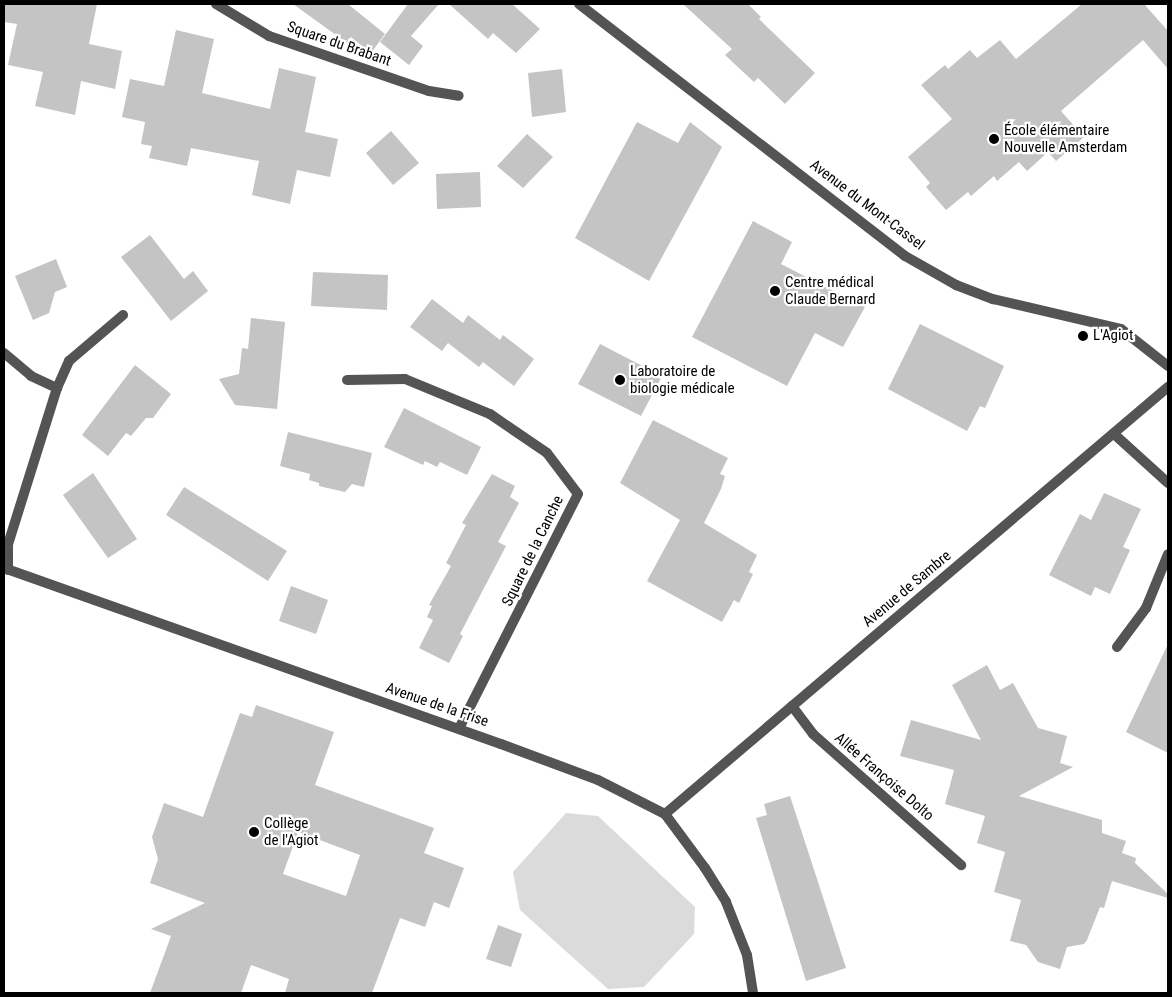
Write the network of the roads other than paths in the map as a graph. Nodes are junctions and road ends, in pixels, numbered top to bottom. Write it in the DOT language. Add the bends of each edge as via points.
graph roads {
  1 [pos="216,4"];
  2 [pos="579,4"];
  3 [pos="459,96"];
  4 [pos="123,315"];
  5 [pos="4,353"];
  6 [pos="1168,366"];
  7 [pos="347,380"];
  8 [pos="1168,387"];
  9 [pos="57,388"];
  10 [pos="1114,434"];
  11 [pos="1168,483"];
  12 [pos="1168,554"];
  13 [pos="6,569"];
  14 [pos="1117,647"];
  15 [pos="792,706"];
  16 [pos="459,729"];
  17 [pos="665,814"];
  18 [pos="960,865"];
  19 [pos="753,993"];
  1 -- 3 [label="street, Square du Brabant" via="269,36 429,91"];
  2 -- 6 [label="street, Avenue du Mont-Cassel" via="905,256 956,285 993,299 1121,329"];
  4 -- 9 [label="street" via="69,361"];
  5 -- 9 [label="street" via="31,376"];
  7 -- 16 [label="street, Square de la Canche" via="405,379 490,414 547,453 578,494"];
  8 -- 10 [label="street, Avenue de Sambre"];
  9 -- 13 [label="street" via="8,544"];
  10 -- 11 [label="street"];
  10 -- 15 [label="street, Avenue de Sambre"];
  12 -- 14 [label="street" via="1146,608"];
  13 -- 16 [label="street, Avenue de la Frise"];
  15 -- 17 [label="street, Avenue de Sambre"];
  15 -- 18 [label="street, Allée Françoise Dolto" via="813,734"];
  16 -- 17 [label="street, Avenue de la Frise" via="598,780"];
  17 -- 19 [label="street, Avenue de la Frise" via="726,902 747,955"];
}
